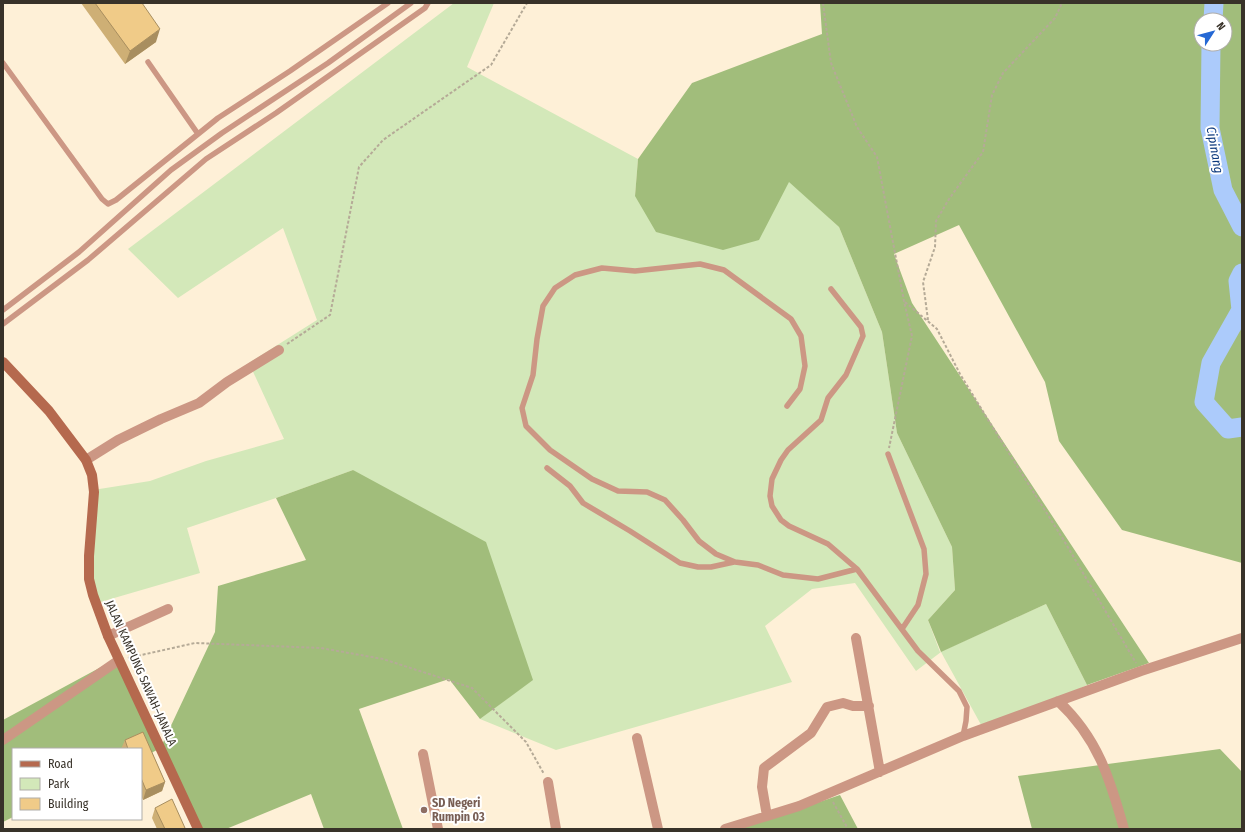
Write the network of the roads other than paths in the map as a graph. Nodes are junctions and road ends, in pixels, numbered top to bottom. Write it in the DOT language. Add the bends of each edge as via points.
graph roads {
  1 [pos="388,3"];
  2 [pos="411,3"];
  3 [pos="428,3"];
  4 [pos="148,62"];
  5 [pos="3,63"];
  6 [pos="198,134"];
  7 [pos="831,289"];
  8 [pos="3,310"];
  9 [pos="3,324"];
  10 [pos="279,350"];
  11 [pos="3,362"];
  12 [pos="787,406"];
  13 [pos="888,454"];
  14 [pos="86,460"];
  15 [pos="547,468"];
  16 [pos="735,562"];
  17 [pos="857,570"];
  18 [pos="168,609"];
  19 [pos="902,629"];
  20 [pos="108,636"];
  21 [pos="856,638"];
  22 [pos="1242,638"];
  23 [pos="119,660"];
  24 [pos="1058,701"];
  25 [pos="869,706"];
  26 [pos="963,736"];
  27 [pos="637,738"];
  28 [pos="3,740"];
  29 [pos="423,754"];
  30 [pos="880,772"];
  31 [pos="548,782"];
  32 [pos="767,816"];
  33 [pos="198,829"];
  34 [pos="438,829"];
  35 [pos="556,829"];
  36 [pos="658,829"];
  37 [pos="725,829"];
  38 [pos="1124,829"];
  1 -- 6 [label="lane"];
  2 -- 8 [label="lane" via="171,170 80,252"];
  3 -- 9 [label="lane" via="425,8 276,113 206,159 88,260"];
  4 -- 6 [label="lane"];
  5 -- 6 [label="lane" via="108,204"];
  7 -- 17 [label="lane" via="861,327 863,336 846,375 828,398 821,420 780,460 772,479 770,496 772,506 781,520 828,544"];
  10 -- 14 [label="street" via="199,403 118,440"];
  11 -- 14 [label="main road, JALAN KAMPUNG SAWAH–JANALA" via="49,411"];
  12 -- 16 [label="lane" via="800,390 805,366 801,336 791,319 724,270 700,264 635,271 602,268 575,275 555,288 543,306 533,375 522,408 526,426 550,450 592,479 618,490 647,492 665,500 699,541 716,554"];
  13 -- 19 [label="lane" via="924,549 926,574 918,605"];
  14 -- 20 [label="main road, JALAN KAMPUNG SAWAH–JANALA" via="92,475 94,492 89,579"];
  15 -- 16 [label="lane" via="570,486 583,503 680,563 698,567"];
  16 -- 17 [label="lane" via="758,565 783,575 818,579"];
  17 -- 19 [label="lane"];
  18 -- 20 [label="street"];
  19 -- 26 [label="lane" via="918,651 959,691 967,707"];
  20 -- 23 [label="main road, JALAN KAMPUNG SAWAH–JANALA"];
  21 -- 25 [label="street"];
  22 -- 24 [label="street"];
  23 -- 28 [label="street"];
  23 -- 33 [label="main road, JALAN KAMPUNG SAWAH–JANALA"];
  24 -- 26 [label="street"];
  24 -- 38 [label="street" via="1071,713 1101,758"];
  25 -- 30 [label="street"];
  25 -- 32 [label="street" via="843,703 827,707 811,733 764,768 762,787"];
  26 -- 30 [label="street"];
  27 -- 36 [label="street"];
  29 -- 34 [label="street"];
  30 -- 32 [label="street" via="799,806"];
  31 -- 35 [label="street"];
  32 -- 37 [label="street"];
}
